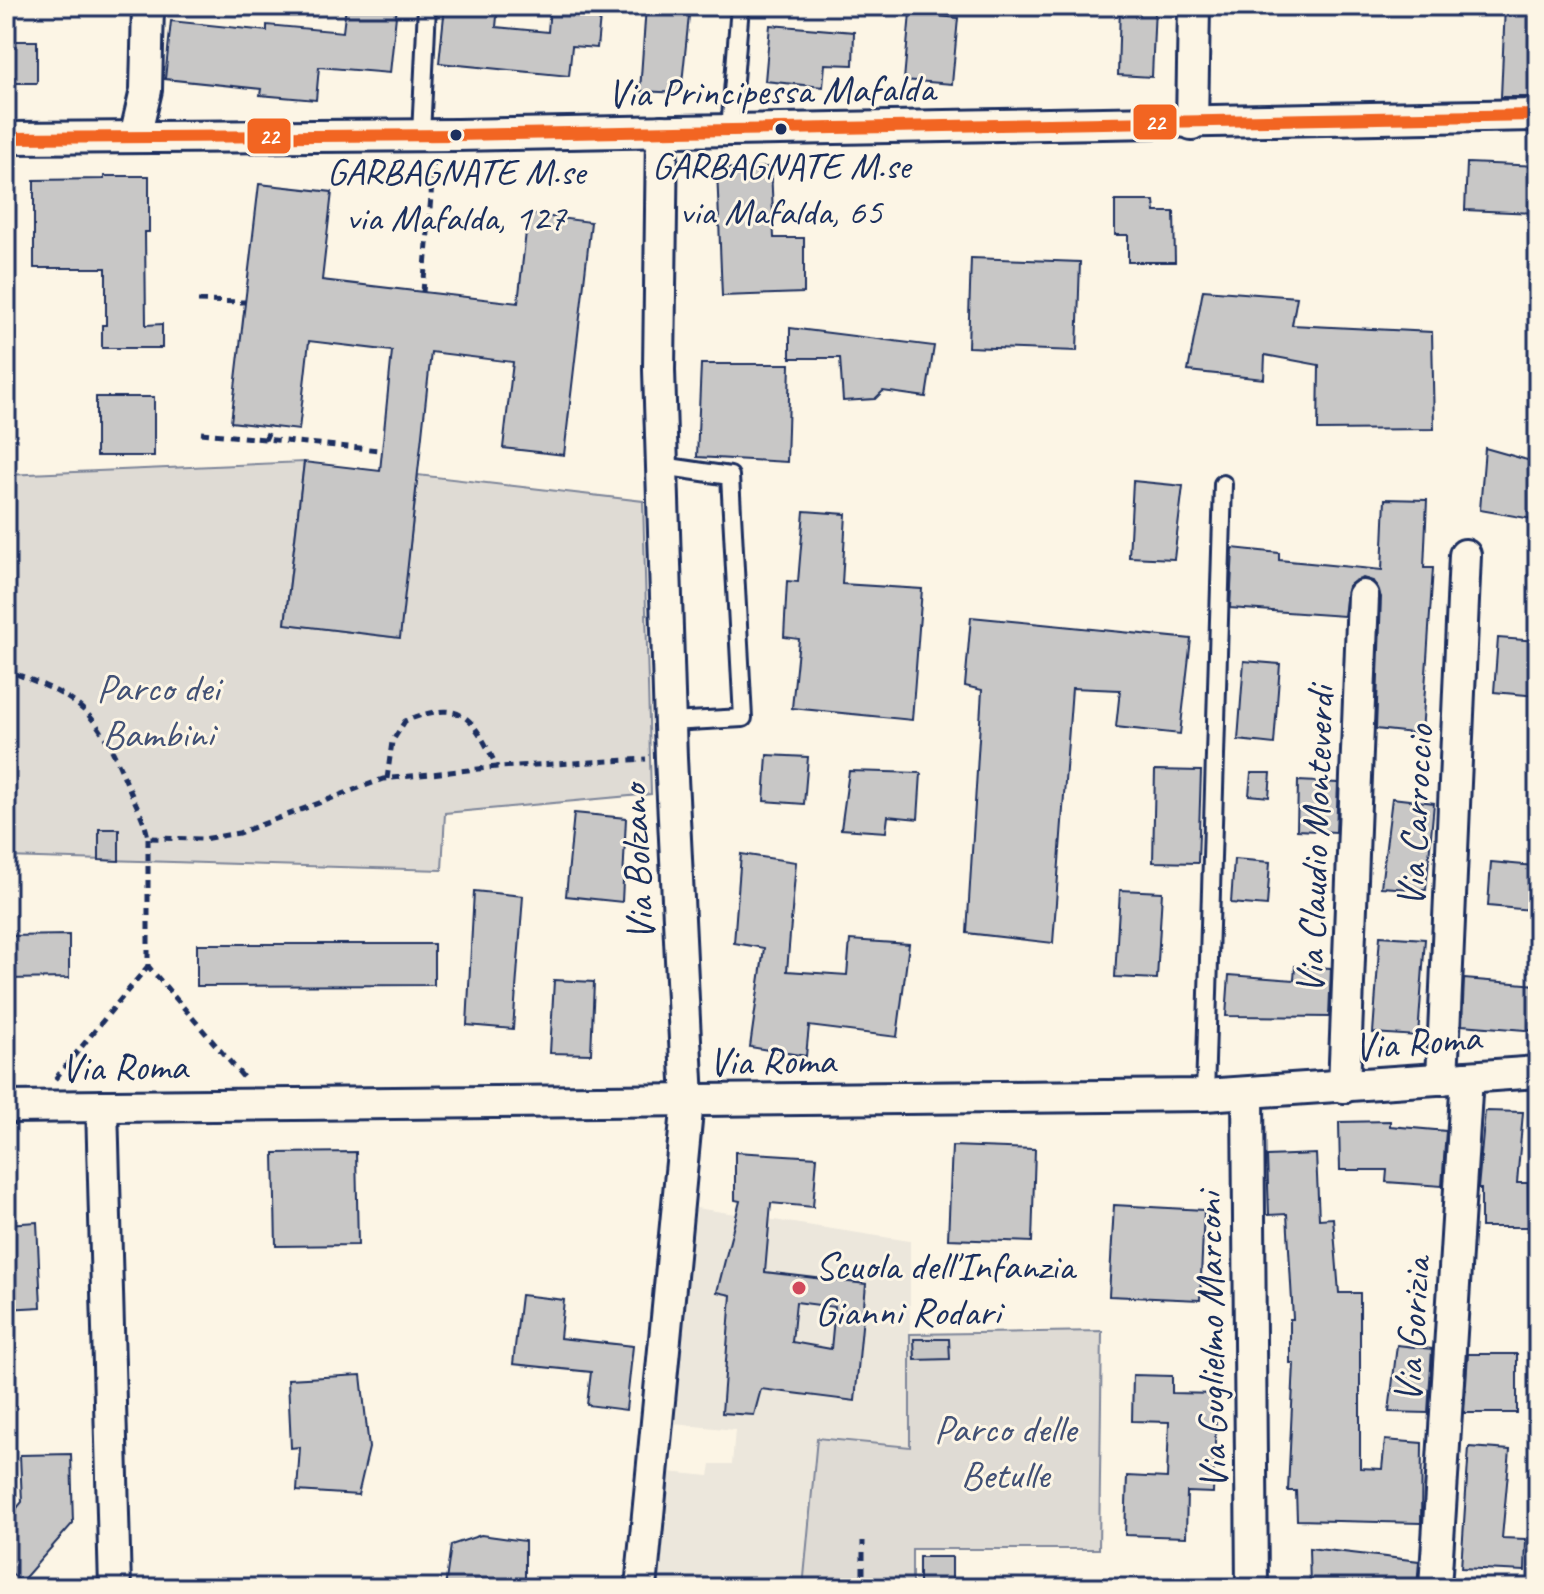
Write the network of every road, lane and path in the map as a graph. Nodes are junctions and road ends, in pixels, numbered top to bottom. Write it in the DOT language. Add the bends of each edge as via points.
graph roads {
  1 [pos="148,6"];
  2 [pos="427,6"];
  3 [pos="740,6"];
  4 [pos="1194,6"];
  5 [pos="1538,115"];
  6 [pos="1192,124"];
  7 [pos="730,130"];
  8 [pos="662,131"];
  9 [pos="429,135"];
  10 [pos="135,137"];
  11 [pos="6,138"];
  12 [pos="423,292"];
  13 [pos="198,301"];
  14 [pos="245,302"];
  15 [pos="271,426"];
  16 [pos="201,433"];
  17 [pos="265,440"];
  18 [pos="380,450"];
  19 [pos="662,466"];
  20 [pos="1223,484"];
  21 [pos="1465,555"];
  22 [pos="1363,596"];
  23 [pos="16,674"];
  24 [pos="670,722"];
  25 [pos="671,758"];
  26 [pos="497,767"];
  27 [pos="387,779"];
  28 [pos="148,838"];
  29 [pos="148,966"];
  30 [pos="1538,1072"];
  31 [pos="1454,1078"];
  32 [pos="1344,1087"];
  33 [pos="1248,1094"];
  34 [pos="1205,1095"];
  35 [pos="688,1100"];
  36 [pos="266,1104"];
  37 [pos="102,1106"];
  38 [pos="19,1107"];
  39 [pos="863,1541"];
  40 [pos="115,1588"];
  41 [pos="641,1588"];
  42 [pos="863,1588"];
  43 [pos="1252,1588"];
  44 [pos="1435,1588"];
  1 -- 10 [label="street" via="146,90"];
  2 -- 9 [label="lane"];
  3 -- 7 [label="lane"];
  4 -- 6 [label="street"];
  5 -- 6 [label="street, Via Principessa Mafalda"];
  6 -- 7 [label="street, Via Principessa Mafalda"];
  7 -- 8 [label="street, Via Principessa Mafalda"];
  8 -- 9 [label="street, Via Principessa Mafalda"];
  8 -- 19 [label="street, Via Bolzano"];
  9 -- 10 [label="street, Via Principessa Mafalda"];
  9 -- 12 [label="path"];
  10 -- 11 [label="street, Via Principessa Mafalda"];
  13 -- 14 [label="path"];
  15 -- 17 [label="path"];
  16 -- 17 [label="path"];
  17 -- 18 [label="path"];
  19 -- 24 [label="street, Via Bolzano"];
  19 -- 24 [label="lane" via="730,476 743,718"];
  20 -- 34 [label="lane"];
  21 -- 31 [label="street, Via Carroccio"];
  22 -- 32 [label="street, Via Claudio Monteverdi"];
  23 -- 28 [label="path" via="59,690 102,729"];
  24 -- 25 [label="street, Via Bolzano"];
  25 -- 26 [label="path"];
  25 -- 35 [label="street, Via Bolzano"];
  26 -- 27 [label="path"];
  26 -- 27 [label="path" via="475,723 462,713 443,710 405,721 392,742"];
  27 -- 28 [label="path" via="239,833 203,839"];
  28 -- 29 [label="path"];
  29 -- 36 [label="path"];
  29 -- 38 [label="path"];
  30 -- 31 [label="street, Via Roma"];
  31 -- 32 [label="street, Via Roma"];
  31 -- 44 [label="street, Via Gorizia"];
  32 -- 33 [label="street, Via Roma"];
  33 -- 34 [label="street, Via Roma"];
  33 -- 43 [label="street, Via Guglielmo Marconi"];
  34 -- 35 [label="street, Via Roma"];
  35 -- 36 [label="street, Via Roma"];
  35 -- 41 [label="street, Via Bolzano"];
  36 -- 37 [label="street, Via Roma"];
  37 -- 38 [label="street, Via Roma"];
  37 -- 40 [label="street"];
  39 -- 42 [label="path"];
}
